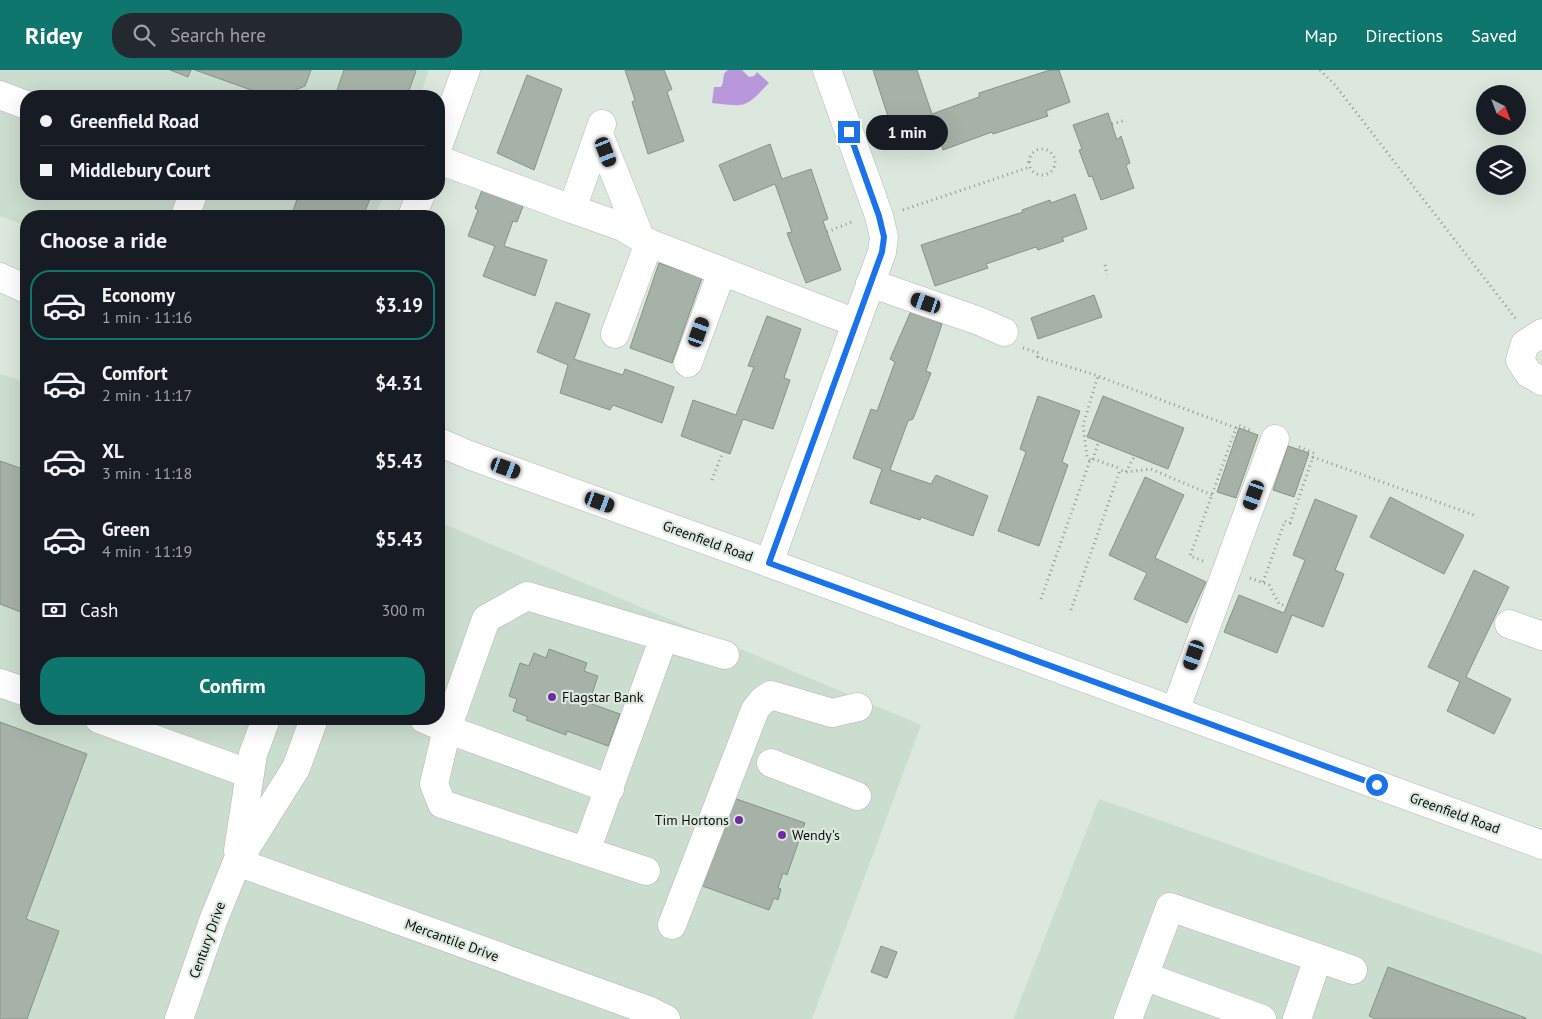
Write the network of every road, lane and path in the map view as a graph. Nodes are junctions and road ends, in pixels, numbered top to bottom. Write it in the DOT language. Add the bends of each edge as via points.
graph roads {
  1 [pos="466,70"];
  2 [pos="827,70"];
  3 [pos="1320,70"];
  4 [pos="0,95"];
  5 [pos="20,103"];
  6 [pos="889,118"];
  7 [pos="1126,120"];
  8 [pos="1112,124"];
  9 [pos="866,126"];
  10 [pos="445,128"];
  11 [pos="445,162"];
  12 [pos="1030,166"];
  13 [pos="572,209"];
  14 [pos="896,212"];
  15 [pos="857,220"];
  16 [pos="827,232"];
  17 [pos="644,240"];
  18 [pos="1105,265"];
  19 [pos="722,271"];
  20 [pos="1107,275"];
  21 [pos="0,278"];
  22 [pos="870,283"];
  23 [pos="20,286"];
  24 [pos="0,287"];
  25 [pos="20,292"];
  26 [pos="856,323"];
  27 [pos="1531,329"];
  28 [pos="615,334"];
  29 [pos="1012,339"];
  30 [pos="688,363"];
  31 [pos="1098,376"];
  32 [pos="1542,382"];
  33 [pos="1236,428"];
  34 [pos="1274,439"];
  35 [pos="1099,441"];
  36 [pos="445,445"];
  37 [pos="722,451"];
  38 [pos="1134,456"];
  39 [pos="1313,457"];
  40 [pos="1091,459"];
  41 [pos="1120,470"];
  42 [pos="1126,472"];
  43 [pos="712,480"];
  44 [pos="1212,495"];
  45 [pos="1474,515"];
  46 [pos="1206,561"];
  47 [pos="769,563"];
  48 [pos="1248,577"];
  49 [pos="1263,582"];
  50 [pos="1040,599"];
  51 [pos="1286,606"];
  52 [pos="1071,610"];
  53 [pos="1509,624"];
  54 [pos="1542,636"];
  55 [pos="664,637"];
  56 [pos="725,655"];
  57 [pos="0,683"];
  58 [pos="20,690"];
  59 [pos="445,703"];
  60 [pos="858,707"];
  61 [pos="1175,711"];
  62 [pos="115,725"];
  63 [pos="264,725"];
  64 [pos="312,725"];
  65 [pos="435,725"];
  66 [pos="438,725"];
  67 [pos="771,763"];
  68 [pos="250,774"];
  69 [pos="610,790"];
  70 [pos="857,796"];
  71 [pos="1542,845"];
  72 [pos="586,851"];
  73 [pos="237,862"];
  74 [pos="646,871"];
  75 [pos="672,925"];
  76 [pos="1318,958"];
  77 [pos="1353,970"];
  78 [pos="1144,976"];
  79 [pos="178,1019"];
  80 [pos="666,1019"];
  81 [pos="1128,1019"];
  82 [pos="1262,1019"];
  83 [pos="1297,1019"];
  1 -- 10 [label="street"];
  2 -- 22 [label="street" via="884,237"];
  3 -- 27 [label="path"];
  4 -- 5 [label="street"];
  6 -- 9 [label="path"];
  7 -- 8 [label="path"];
  11 -- 13 [label="street"];
  12 -- 12 [label="path" via="1039,175 1047,174 1054,168 1055,158 1047,150 1038,150 1032,154"];
  12 -- 14 [label="path"];
  13 -- 17 [label="street" via="623,227"];
  13 -- 17 [label="street" via="600,129"];
  15 -- 16 [label="path"];
  17 -- 19 [label="street"];
  17 -- 28 [label="street"];
  18 -- 20 [label="path"];
  19 -- 26 [label="street"];
  19 -- 30 [label="street"];
  21 -- 23 [label="street"];
  22 -- 26 [label="street"];
  22 -- 29 [label="street" via="979,322"];
  24 -- 25 [label="street"];
  26 -- 47 [label="street"];
  27 -- 32 [label="street" via="1520,360 1528,373"];
  29 -- 31 [label="path" via="1039,353 1038,357"];
  31 -- 33 [label="path"];
  31 -- 40 [label="path" via="1083,425 1087,457"];
  33 -- 34 [label="path" via="1238,425"];
  33 -- 44 [label="path"];
  34 -- 39 [label="path" via="1314,453"];
  34 -- 61 [label="street"];
  35 -- 40 [label="path"];
  36 -- 47 [label="street, Greenfield Road"];
  37 -- 43 [label="path"];
  38 -- 42 [label="path"];
  39 -- 45 [label="path"];
  39 -- 49 [label="path" via="1290,523 1285,521"];
  40 -- 41 [label="path"];
  40 -- 50 [label="path"];
  41 -- 42 [label="path"];
  41 -- 52 [label="path"];
  42 -- 44 [label="path" via="1151,469"];
  44 -- 46 [label="path" via="1190,556"];
  47 -- 61 [label="street, Greenfield Road"];
  48 -- 49 [label="path"];
  49 -- 51 [label="path" via="1279,604"];
  53 -- 54 [label="street"];
  55 -- 56 [label="street"];
  55 -- 59 [label="street" via="527,596 486,618"];
  55 -- 69 [label="street"];
  57 -- 58 [label="street"];
  60 -- 75 [label="street" via="832,712 771,695 762,700 755,710"];
  61 -- 71 [label="street, Greenfield Road"];
  62 -- 68 [label="street"];
  63 -- 68 [label="street, Century Drive" via="253,754"];
  64 -- 73 [label="street, Century Drive" via="296,768"];
  65 -- 72 [label="street" via="434,784 442,804"];
  66 -- 69 [label="street"];
  67 -- 70 [label="street"];
  68 -- 73 [label="street, Century Drive"];
  69 -- 72 [label="street"];
  72 -- 74 [label="street"];
  73 -- 79 [label="street, Century Drive"];
  73 -- 80 [label="street, Mercantile Drive"];
  76 -- 77 [label="street"];
  76 -- 78 [label="street" via="1170,907"];
  76 -- 83 [label="street"];
  78 -- 81 [label="street"];
  78 -- 82 [label="street"];
}
